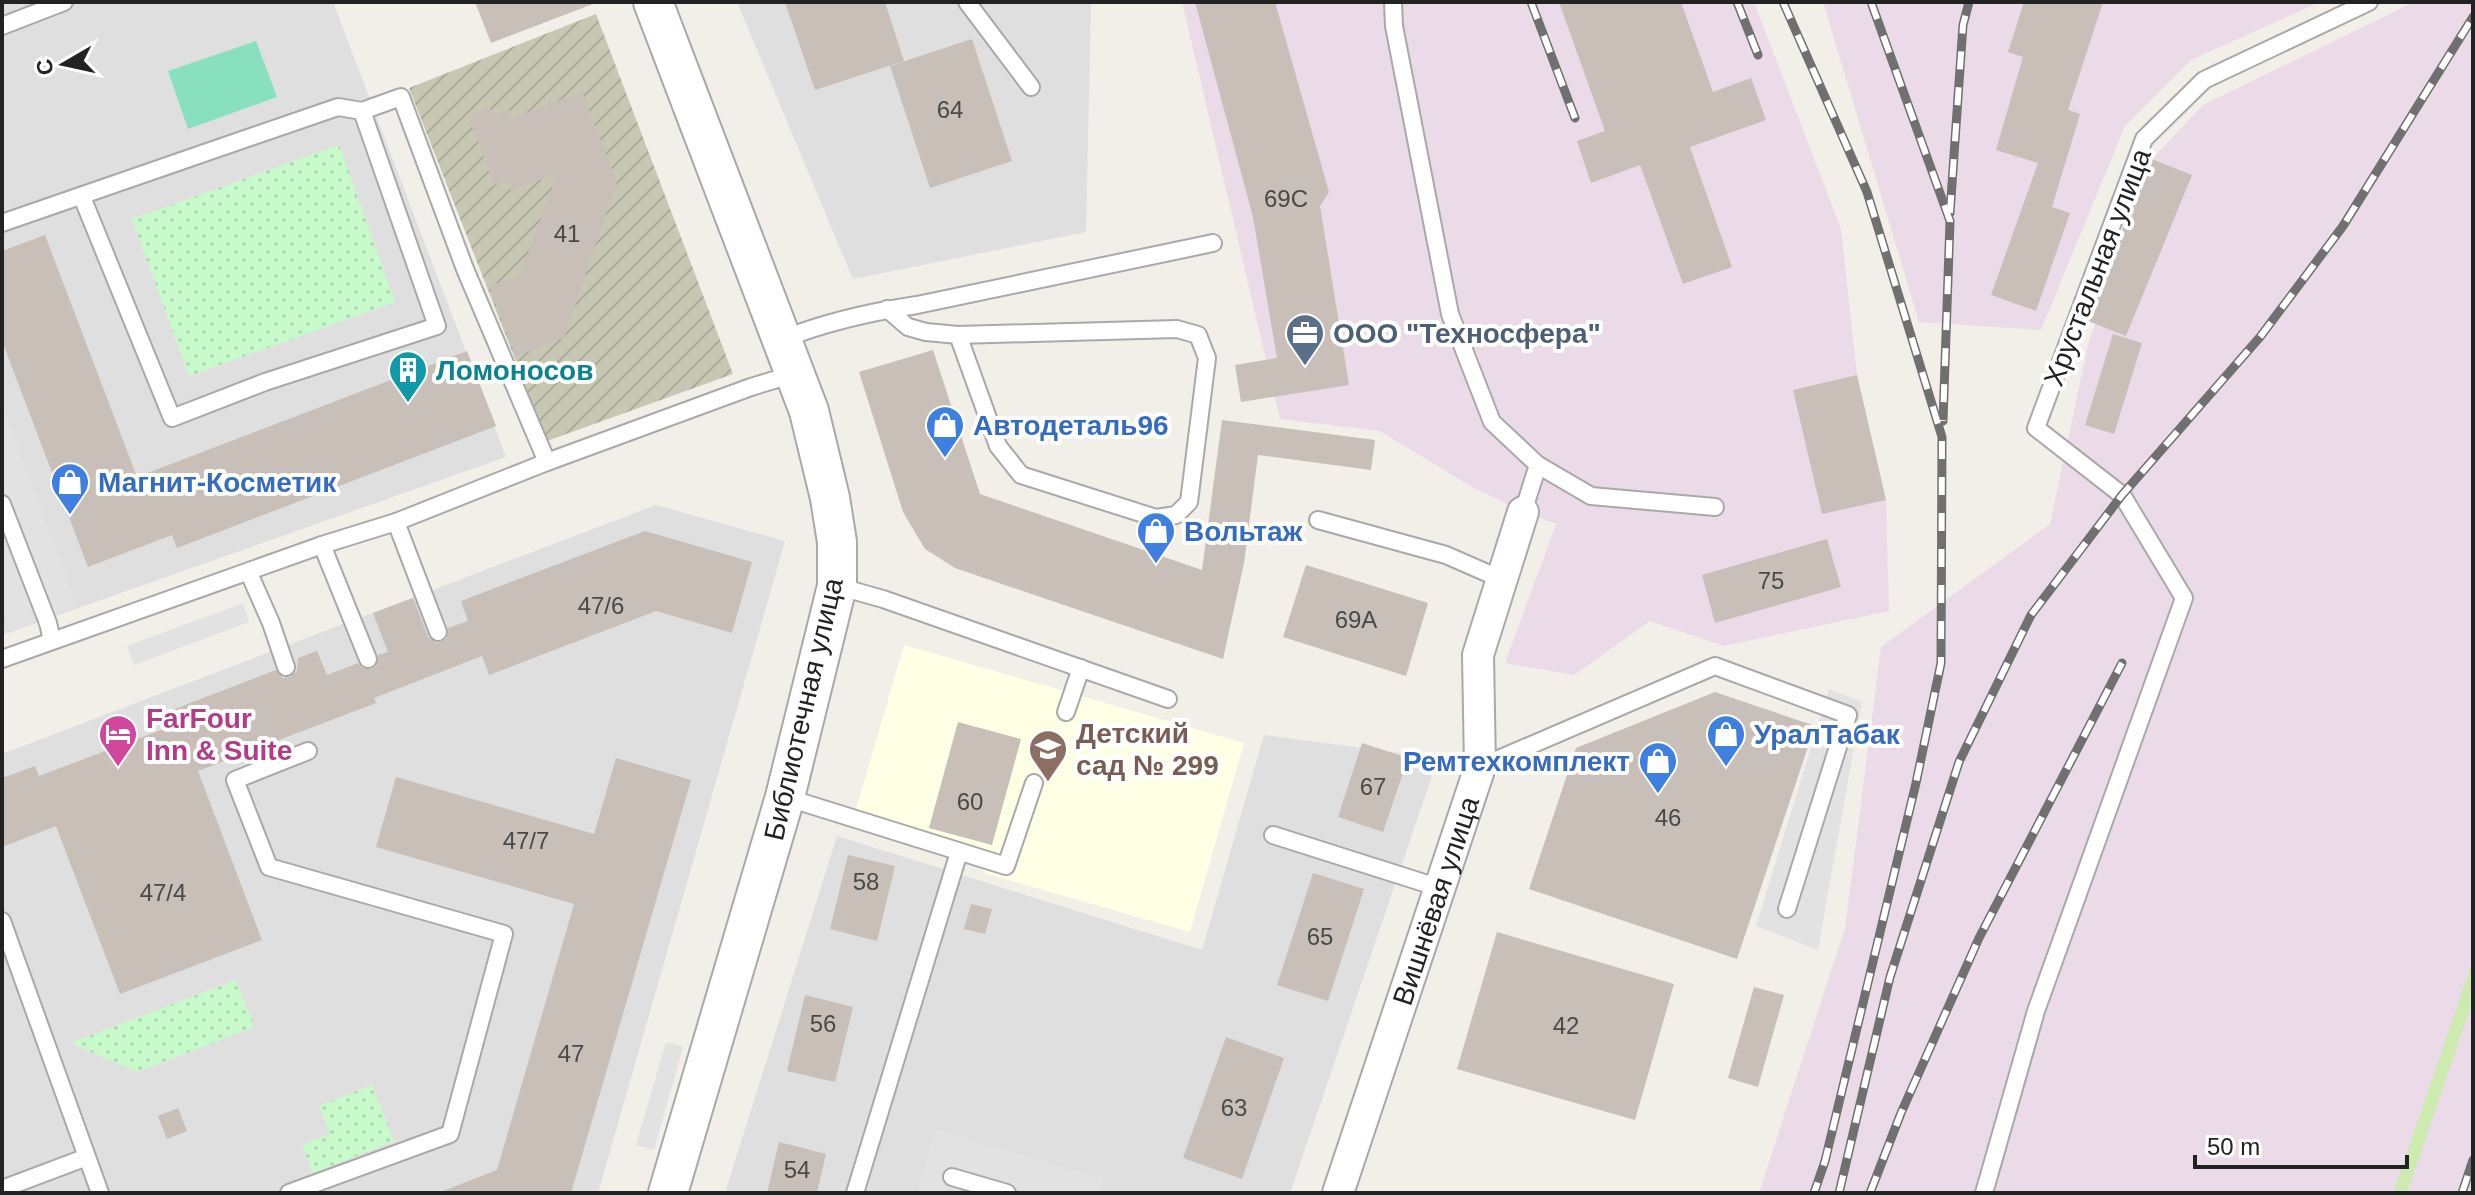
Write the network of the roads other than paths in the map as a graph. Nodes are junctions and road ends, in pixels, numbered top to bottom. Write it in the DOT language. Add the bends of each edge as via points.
graph roads {
  1 [pos="64,2"];
  2 [pos="653,2"];
  3 [pos="967,2"];
  4 [pos="1393,2"];
  5 [pos="2369,2"];
  6 [pos="2,26"];
  7 [pos="1031,87"];
  8 [pos="362,111"];
  9 [pos="82,197"];
  10 [pos="2,223"];
  11 [pos="1213,243"];
  12 [pos="887,309"];
  13 [pos="958,335"];
  14 [pos="788,357"];
  15 [pos="547,462"];
  16 [pos="1538,465"];
  17 [pos="2,504"];
  18 [pos="1715,507"];
  19 [pos="1523,512"];
  20 [pos="1318,520"];
  21 [pos="396,522"];
  22 [pos="322,545"];
  23 [pos="249,573"];
  24 [pos="1503,580"];
  25 [pos="837,586"];
  26 [pos="438,632"];
  27 [pos="52,640"];
  28 [pos="2,659"];
  29 [pos="368,659"];
  30 [pos="286,667"];
  31 [pos="1081,668"];
  32 [pos="1168,699"];
  33 [pos="1066,712"];
  34 [pos="308,751"];
  35 [pos="1480,767"];
  36 [pos="1034,783"];
  37 [pos="785,797"];
  38 [pos="1273,835"];
  39 [pos="959,852"];
  40 [pos="1440,888"];
  41 [pos="1787,909"];
  42 [pos="2,921"];
  43 [pos="87,1157"];
  44 [pos="952,1177"];
  45 [pos="2,1189"];
  46 [pos="100,1193"];
  47 [pos="289,1193"];
  48 [pos="668,1193"];
  49 [pos="855,1193"];
  50 [pos="1007,1193"];
  51 [pos="1338,1193"];
  52 [pos="1984,1193"];
  1 -- 6 [label="lane"];
  2 -- 14 [label="street, Библиотечная улица"];
  3 -- 7 [label="lane"];
  4 -- 16 [label="lane" via="1450,314 1492,422"];
  5 -- 52 [label="lane, Хрустальная улица" via="2204,80 2144,139 2036,428 2122,495 2184,598 2036,1011"];
  8 -- 9 [label="lane" via="338,107"];
  8 -- 9 [label="lane" via="437,326 172,418"];
  8 -- 15 [label="lane" via="401,97 465,269"];
  9 -- 10 [label="lane"];
  11 -- 12 [label="lane"];
  12 -- 13 [label="lane" via="908,327"];
  12 -- 14 [label="lane" via="821,324"];
  13 -- 13 [label="lane" via="1177,329 1198,335 1207,358 1189,502 1176,515 1156,518 1021,475 998,446"];
  14 -- 15 [label="lane" via="751,387"];
  14 -- 25 [label="street, Библиотечная улица" via="809,411 830,498"];
  15 -- 21 [label="lane"];
  16 -- 18 [label="lane" via="1591,496"];
  16 -- 19 [label="lane"];
  17 -- 27 [label="lane"];
  19 -- 24 [label="street, Вишнёвая улица"];
  20 -- 24 [label="lane" via="1446,555"];
  21 -- 22 [label="lane"];
  21 -- 26 [label="lane"];
  22 -- 23 [label="lane"];
  22 -- 29 [label="lane"];
  23 -- 27 [label="lane"];
  23 -- 30 [label="lane"];
  24 -- 35 [label="street, Вишнёвая улица" via="1478,655"];
  25 -- 31 [label="lane"];
  25 -- 37 [label="street, Библиотечная улица"];
  27 -- 28 [label="lane"];
  31 -- 32 [label="lane"];
  31 -- 33 [label="lane"];
  34 -- 47 [label="lane" via="235,780 269,867 504,934 450,1134"];
  35 -- 40 [label="street, Вишнёвая улица"];
  35 -- 41 [label="lane" via="1715,666 1848,715"];
  36 -- 39 [label="lane" via="1006,866"];
  37 -- 39 [label="lane"];
  37 -- 48 [label="street, Библиотечная улица"];
  38 -- 40 [label="lane"];
  39 -- 49 [label="lane"];
  40 -- 51 [label="street, Вишнёвая улица"];
  42 -- 43 [label="lane"];
  43 -- 45 [label="lane"];
  43 -- 46 [label="lane"];
  44 -- 50 [label="lane"];
}
